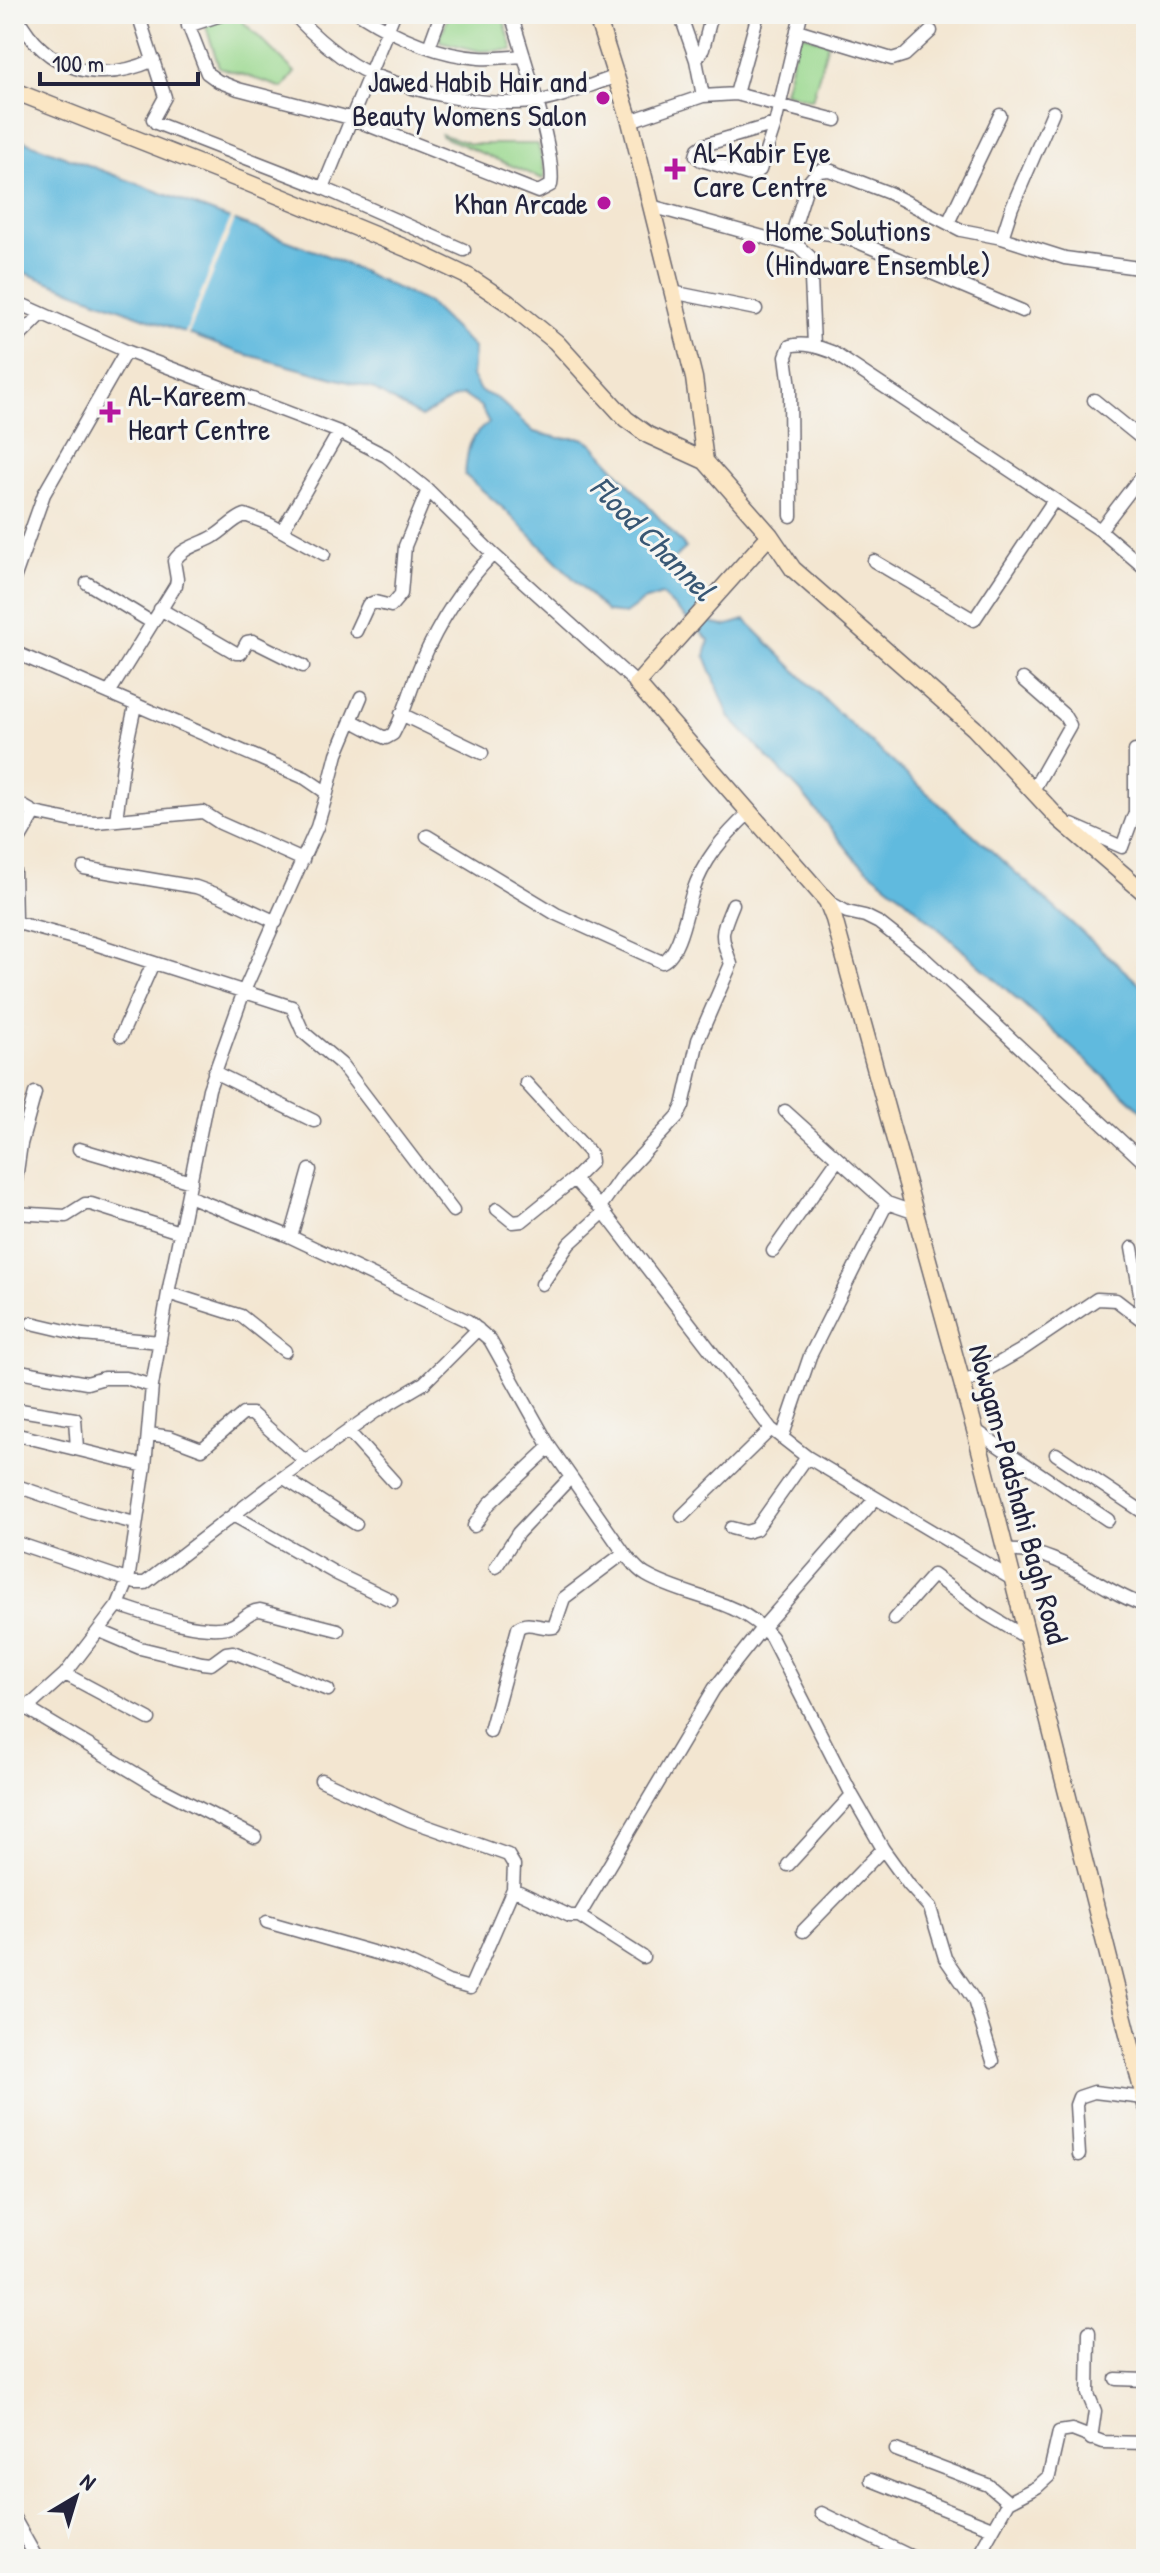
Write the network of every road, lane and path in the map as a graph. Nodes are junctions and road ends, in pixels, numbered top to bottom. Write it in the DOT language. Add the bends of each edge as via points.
graph roads {
  1 [pos="138,14"];
  2 [pos="224,14"];
  3 [pos="294,14"];
  4 [pos="360,14"];
  5 [pos="394,14"];
  6 [pos="441,14"];
  7 [pos="511,14"];
  8 [pos="596,14"];
  9 [pos="680,14"];
  10 [pos="712,14"];
  11 [pos="758,14"];
  12 [pos="801,14"];
  13 [pos="17,16"];
  14 [pos="186,20"];
  15 [pos="797,30"];
  16 [pos="387,31"];
  17 [pos="931,31"];
  18 [pos="429,47"];
  19 [pos="524,56"];
  20 [pos="154,60"];
  21 [pos="696,60"];
  22 [pos="369,73"];
  23 [pos="615,77"];
  24 [pos="14,91"];
  25 [pos="736,94"];
  26 [pos="703,96"];
  27 [pos="536,102"];
  28 [pos="778,103"];
  29 [pos="1053,112"];
  30 [pos="1000,115"];
  31 [pos="350,118"];
  32 [pos="836,120"];
  33 [pos="630,121"];
  34 [pos="775,124"];
  35 [pos="323,188"];
  36 [pos="651,206"];
  37 [pos="948,223"];
  38 [pos="794,229"];
  39 [pos="1002,238"];
  40 [pos="789,244"];
  41 [pos="464,250"];
  42 [pos="1146,269"];
  43 [pos="672,292"];
  44 [pos="16,303"];
  45 [pos="756,309"];
  46 [pos="1022,311"];
  47 [pos="42,314"];
  48 [pos="14,342"];
  49 [pos="814,345"];
  50 [pos="126,351"];
  51 [pos="1094,400"];
  52 [pos="339,432"];
  53 [pos="1146,442"];
  54 [pos="705,461"];
  55 [pos="1146,470"];
  56 [pos="428,490"];
  57 [pos="1054,500"];
  58 [pos="791,516"];
  59 [pos="1100,530"];
  60 [pos="282,531"];
  61 [pos="770,535"];
  62 [pos="324,554"];
  63 [pos="493,554"];
  64 [pos="874,561"];
  65 [pos="1146,569"];
  66 [pos="14,579"];
  67 [pos="87,583"];
  68 [pos="160,609"];
  69 [pos="151,622"];
  70 [pos="356,631"];
  71 [pos="14,652"];
  72 [pos="303,666"];
  73 [pos="642,678"];
  74 [pos="1023,679"];
  75 [pos="109,693"];
  76 [pos="361,697"];
  77 [pos="135,706"];
  78 [pos="401,714"];
  79 [pos="351,720"];
  80 [pos="1135,751"];
  81 [pos="482,753"];
  82 [pos="1032,792"];
  83 [pos="327,793"];
  84 [pos="14,801"];
  85 [pos="750,812"];
  86 [pos="35,813"];
  87 [pos="1058,819"];
  88 [pos="116,820"];
  89 [pos="427,836"];
  90 [pos="14,849"];
  91 [pos="303,860"];
  92 [pos="84,868"];
  93 [pos="14,871"];
  94 [pos="1146,894"];
  95 [pos="827,901"];
  96 [pos="733,904"];
  97 [pos="14,922"];
  98 [pos="276,922"];
  99 [pos="153,963"];
  100 [pos="244,991"];
  101 [pos="121,1036"];
  102 [pos="214,1072"];
  103 [pos="526,1083"];
  104 [pos="35,1093"];
  105 [pos="785,1111"];
  106 [pos="314,1121"];
  107 [pos="79,1149"];
  108 [pos="838,1159"];
  109 [pos="1146,1164"];
  110 [pos="310,1170"];
  111 [pos="574,1179"];
  112 [pos="191,1182"];
  113 [pos="14,1193"];
  114 [pos="188,1196"];
  115 [pos="887,1203"];
  116 [pos="497,1209"];
  117 [pos="602,1209"];
  118 [pos="453,1211"];
  119 [pos="913,1212"];
  120 [pos="14,1213"];
  121 [pos="179,1232"];
  122 [pos="291,1237"];
  123 [pos="1132,1248"];
  124 [pos="773,1251"];
  125 [pos="542,1284"];
  126 [pos="168,1293"];
  127 [pos="1143,1316"];
  128 [pos="32,1323"];
  129 [pos="478,1329"];
  130 [pos="160,1342"];
  131 [pos="285,1351"];
  132 [pos="14,1370"];
  133 [pos="962,1384"];
  134 [pos="152,1386"];
  135 [pos="14,1409"];
  136 [pos="771,1429"];
  137 [pos="975,1430"];
  138 [pos="348,1431"];
  139 [pos="14,1434"];
  140 [pos="149,1434"];
  141 [pos="782,1438"];
  142 [pos="550,1447"];
  143 [pos="77,1448"];
  144 [pos="1056,1454"];
  145 [pos="807,1457"];
  146 [pos="305,1461"];
  147 [pos="145,1466"];
  148 [pos="284,1478"];
  149 [pos="570,1478"];
  150 [pos="394,1482"];
  151 [pos="14,1485"];
  152 [pos="876,1498"];
  153 [pos="1146,1514"];
  154 [pos="233,1515"];
  155 [pos="682,1516"];
  156 [pos="1108,1520"];
  157 [pos="135,1523"];
  158 [pos="356,1524"];
  159 [pos="474,1526"];
  160 [pos="731,1528"];
  161 [pos="14,1542"];
  162 [pos="1006,1551"];
  163 [pos="624,1553"];
  164 [pos="496,1567"];
  165 [pos="1012,1579"];
  166 [pos="128,1581"];
  167 [pos="391,1600"];
  168 [pos="118,1605"];
  169 [pos="1146,1606"];
  170 [pos="894,1619"];
  171 [pos="763,1627"];
  172 [pos="338,1630"];
  173 [pos="100,1631"];
  174 [pos="1027,1638"];
  175 [pos="65,1674"];
  176 [pos="328,1690"];
  177 [pos="20,1709"];
  178 [pos="149,1719"];
  179 [pos="490,1731"];
  180 [pos="321,1780"];
  181 [pos="852,1795"];
  182 [pos="255,1837"];
  183 [pos="883,1849"];
  184 [pos="788,1865"];
  185 [pos="513,1889"];
  186 [pos="579,1916"];
  187 [pos="267,1922"];
  188 [pos="803,1931"];
  189 [pos="643,1957"];
  190 [pos="993,2061"];
  191 [pos="1145,2102"];
  192 [pos="1079,2155"];
  193 [pos="1089,2332"];
  194 [pos="1116,2379"];
  195 [pos="1146,2380"];
  196 [pos="1091,2439"];
  197 [pos="1146,2443"];
  198 [pos="896,2450"];
  199 [pos="871,2480"];
  200 [pos="1008,2502"];
  201 [pos="821,2513"];
  202 [pos="14,2518"];
  203 [pos="992,2528"];
  204 [pos="37,2559"];
  205 [pos="916,2559"];
  206 [pos="976,2559"];
  1 -- 20 [label="street"];
  2 -- 14 [label="street"];
  3 -- 22 [label="street" via="333,50"];
  4 -- 16 [label="street"];
  5 -- 16 [label="street"];
  6 -- 18 [label="street"];
  7 -- 19 [label="street"];
  8 -- 23 [label="main road"];
  9 -- 21 [label="street"];
  10 -- 21 [label="street"];
  11 -- 25 [label="street"];
  12 -- 15 [label="street"];
  13 -- 20 [label="street" via="39,47 81,70 115,72"];
  14 -- 31 [label="street" via="207,73 218,81"];
  15 -- 17 [label="street" via="892,59 905,55"];
  15 -- 28 [label="street"];
  16 -- 18 [label="street"];
  16 -- 22 [label="street"];
  18 -- 19 [label="street" via="480,58"];
  19 -- 27 [label="street"];
  20 -- 35 [label="street" via="165,97 153,119 156,123"];
  21 -- 26 [label="street"];
  22 -- 27 [label="street" via="458,99"];
  22 -- 31 [label="street"];
  23 -- 27 [label="street"];
  23 -- 33 [label="main road"];
  24 -- 54 [label="main road" via="469,277 556,342 626,419"];
  25 -- 26 [label="street"];
  25 -- 28 [label="street"];
  26 -- 33 [label="street"];
  27 -- 31 [label="street" via="552,180 538,192"];
  28 -- 32 [label="street"];
  28 -- 34 [label="street"];
  29 -- 39 [label="street"];
  30 -- 37 [label="street"];
  31 -- 35 [label="street"];
  33 -- 36 [label="main road"];
  34 -- 34 [label="street" via="704,145 696,156 757,173"];
  35 -- 41 [label="street"];
  36 -- 40 [label="street"];
  36 -- 43 [label="main road"];
  37 -- 38 [label="street" via="889,193 822,170 808,183"];
  37 -- 39 [label="street"];
  38 -- 40 [label="street"];
  38 -- 46 [label="street" via="858,242"];
  39 -- 42 [label="street" via="1065,258"];
  40 -- 49 [label="street" via="810,257"];
  43 -- 45 [label="street"];
  43 -- 54 [label="main road" via="694,378"];
  44 -- 47 [label="street"];
  47 -- 48 [label="street"];
  47 -- 50 [label="street"];
  49 -- 57 [label="street"];
  49 -- 58 [label="street" via="790,346 786,356"];
  50 -- 52 [label="street"];
  50 -- 66 [label="street" via="44,494"];
  51 -- 53 [label="street"];
  52 -- 56 [label="street" via="386,456"];
  52 -- 60 [label="street"];
  54 -- 61 [label="main road"];
  55 -- 59 [label="street"];
  56 -- 63 [label="street"];
  56 -- 70 [label="street" via="405,546 399,597 391,606 368,605"];
  57 -- 59 [label="street"];
  57 -- 64 [label="street" via="974,620"];
  59 -- 65 [label="street"];
  60 -- 62 [label="street"];
  60 -- 68 [label="street" via="245,515 183,551 174,561 176,585"];
  61 -- 73 [label="main road"];
  61 -- 82 [label="main road" via="793,569 974,728"];
  63 -- 73 [label="street"];
  63 -- 78 [label="street" via="445,616"];
  67 -- 69 [label="street"];
  68 -- 69 [label="street"];
  68 -- 72 [label="street" via="236,653 253,641"];
  69 -- 75 [label="street"];
  71 -- 75 [label="street"];
  73 -- 85 [label="main road"];
  74 -- 82 [label="street" via="1070,725"];
  75 -- 77 [label="street"];
  76 -- 79 [label="street"];
  77 -- 83 [label="street" via="305,778"];
  77 -- 88 [label="street"];
  78 -- 79 [label="street" via="386,738"];
  78 -- 81 [label="street"];
  79 -- 83 [label="street"];
  80 -- 87 [label="street" via="1135,812 1122,847"];
  82 -- 87 [label="main road"];
  83 -- 91 [label="street"];
  84 -- 86 [label="street"];
  85 -- 89 [label="street" via="710,854 672,953 662,962 556,914"];
  85 -- 95 [label="main road"];
  86 -- 88 [label="street" via="73,821"];
  86 -- 90 [label="street"];
  87 -- 94 [label="main road"];
  88 -- 91 [label="street" via="203,812"];
  91 -- 98 [label="street"];
  92 -- 98 [label="street" via="196,887"];
  93 -- 97 [label="street"];
  95 -- 109 [label="street" via="879,923 926,960"];
  95 -- 119 [label="main road, Nowgam-Padshahi Bagh Road"];
  96 -- 117 [label="street" via="723,932 731,964 698,1040 683,1106 621,1177"];
  97 -- 99 [label="street"];
  98 -- 100 [label="street"];
  99 -- 100 [label="street"];
  99 -- 101 [label="street"];
  100 -- 102 [label="street"];
  100 -- 118 [label="street" via="294,1010 303,1032 341,1064"];
  102 -- 106 [label="street"];
  102 -- 112 [label="street"];
  103 -- 111 [label="street" via="590,1153 591,1162"];
  104 -- 113 [label="street"];
  105 -- 108 [label="street"];
  107 -- 112 [label="street"];
  108 -- 115 [label="street"];
  108 -- 124 [label="street"];
  110 -- 122 [label="street"];
  111 -- 116 [label="street" via="517,1223"];
  111 -- 117 [label="street"];
  112 -- 114 [label="street"];
  114 -- 121 [label="street"];
  114 -- 122 [label="street"];
  115 -- 119 [label="street"];
  115 -- 141 [label="street" via="810,1356"];
  117 -- 125 [label="street"];
  117 -- 136 [label="street"];
  119 -- 133 [label="main road, Nowgam-Padshahi Bagh Road"];
  120 -- 121 [label="street" via="70,1215 91,1204"];
  121 -- 126 [label="street"];
  122 -- 129 [label="street"];
  123 -- 127 [label="street"];
  126 -- 130 [label="street"];
  126 -- 131 [label="street" via="241,1316"];
  127 -- 133 [label="street" via="1116,1300 1097,1299"];
  128 -- 130 [label="street" via="83,1335"];
  129 -- 138 [label="street" via="424,1383"];
  129 -- 142 [label="street" via="490,1340"];
  130 -- 134 [label="street"];
  132 -- 134 [label="street" via="87,1383 126,1378"];
  133 -- 137 [label="main road, Nowgam-Padshahi Bagh Road"];
  134 -- 140 [label="street"];
  135 -- 143 [label="street" via="75,1419"];
  136 -- 141 [label="street"];
  136 -- 155 [label="street"];
  137 -- 156 [label="street"];
  137 -- 162 [label="main road, Nowgam-Padshahi Bagh Road"];
  138 -- 146 [label="street"];
  138 -- 150 [label="street"];
  139 -- 143 [label="street"];
  140 -- 146 [label="street" via="202,1449 243,1414 252,1414"];
  140 -- 147 [label="street"];
  141 -- 145 [label="street"];
  142 -- 149 [label="street"];
  142 -- 159 [label="street" via="489,1504"];
  143 -- 147 [label="street"];
  144 -- 153 [label="street"];
  145 -- 152 [label="street"];
  145 -- 160 [label="street" via="756,1529"];
  146 -- 148 [label="street"];
  147 -- 157 [label="street"];
  148 -- 154 [label="street"];
  148 -- 158 [label="street"];
  149 -- 163 [label="street"];
  149 -- 164 [label="street" via="518,1533"];
  151 -- 157 [label="street"];
  152 -- 165 [label="street"];
  152 -- 171 [label="street"];
  154 -- 166 [label="street" via="145,1583"];
  154 -- 167 [label="street"];
  157 -- 166 [label="street"];
  161 -- 166 [label="street"];
  162 -- 165 [label="main road, Nowgam-Padshahi Bagh Road"];
  162 -- 169 [label="street" via="1049,1556"];
  163 -- 171 [label="street" via="646,1575 741,1612"];
  163 -- 179 [label="street" via="564,1598 554,1627 518,1628"];
  165 -- 174 [label="main road, Nowgam-Padshahi Bagh Road"];
  166 -- 168 [label="street"];
  168 -- 172 [label="street" via="215,1628 234,1625 256,1610"];
  168 -- 173 [label="street"];
  170 -- 174 [label="street" via="933,1575"];
  171 -- 181 [label="street"];
  171 -- 186 [label="street" via="700,1709"];
  173 -- 175 [label="street"];
  173 -- 176 [label="street" via="140,1648 202,1663 233,1652"];
  174 -- 191 [label="main road, Nowgam-Padshahi Bagh Road"];
  175 -- 177 [label="street"];
  175 -- 178 [label="street"];
  177 -- 182 [label="street"];
  180 -- 185 [label="street" via="409,1820 508,1855 514,1865"];
  181 -- 183 [label="street"];
  181 -- 184 [label="street"];
  183 -- 188 [label="street"];
  183 -- 190 [label="street" via="930,1908 945,1958 974,2000"];
  185 -- 186 [label="street"];
  185 -- 187 [label="street" via="470,1988 404,1961"];
  186 -- 189 [label="street"];
  191 -- 192 [label="street" via="1094,2092 1079,2097"];
  193 -- 196 [label="street" via="1088,2394 1095,2411"];
  194 -- 195 [label="street"];
  196 -- 197 [label="street"];
  196 -- 200 [label="street" via="1072,2430 1059,2432 1049,2476"];
  198 -- 200 [label="street" via="988,2485"];
  199 -- 203 [label="street"];
  200 -- 203 [label="street"];
  201 -- 205 [label="street"];
  202 -- 204 [label="street"];
  203 -- 206 [label="street"];
}
